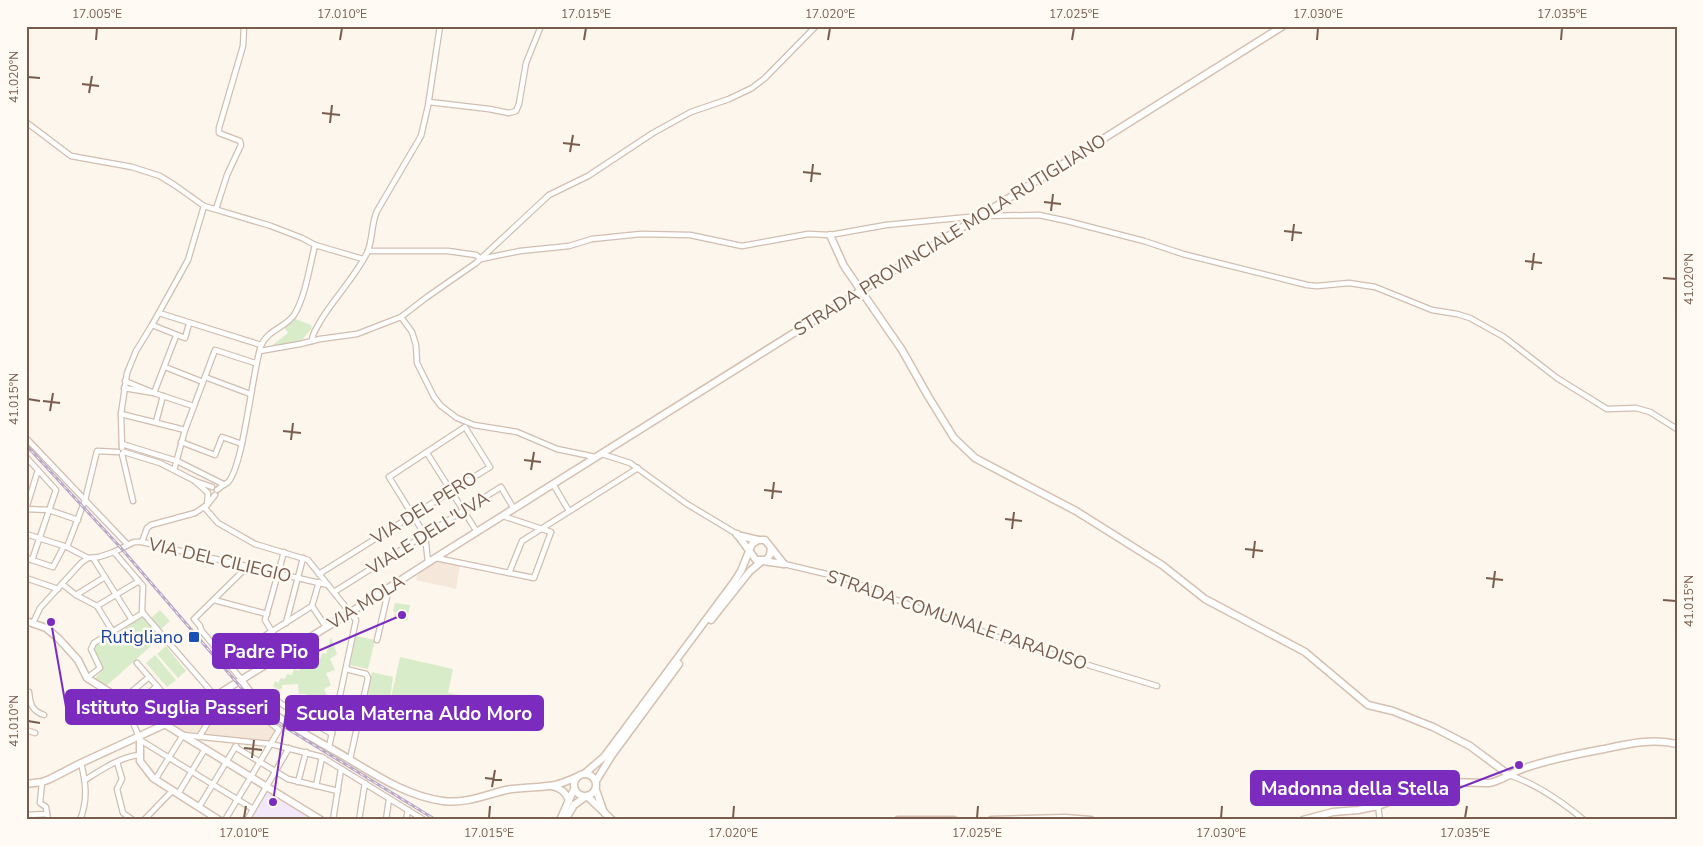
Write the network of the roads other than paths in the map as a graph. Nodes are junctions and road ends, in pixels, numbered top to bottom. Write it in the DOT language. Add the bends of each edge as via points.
graph roads {
  1 [pos="244,26"];
  2 [pos="440,26"];
  3 [pos="541,26"];
  4 [pos="816,26"];
  5 [pos="1283,26"];
  6 [pos="429,102"];
  7 [pos="26,122"];
  8 [pos="204,206"];
  9 [pos="216,209"];
  10 [pos="979,216"];
  11 [pos="830,235"];
  12 [pos="315,245"];
  13 [pos="368,251"];
  14 [pos="363,259"];
  15 [pos="481,259"];
  16 [pos="861,291"];
  17 [pos="159,313"];
  18 [pos="401,317"];
  19 [pos="189,324"];
  20 [pos="152,326"];
  21 [pos="176,336"];
  22 [pos="312,342"];
  23 [pos="260,348"];
  24 [pos="256,363"];
  25 [pos="165,367"];
  26 [pos="204,379"];
  27 [pos="125,381"];
  28 [pos="124,388"];
  29 [pos="154,393"];
  30 [pos="250,394"];
  31 [pos="163,396"];
  32 [pos="194,406"];
  33 [pos="121,414"];
  34 [pos="156,422"];
  35 [pos="1677,429"];
  36 [pos="185,430"];
  37 [pos="26,438"];
  38 [pos="181,442"];
  39 [pos="242,444"];
  40 [pos="617,444"];
  41 [pos="122,450"];
  42 [pos="427,452"];
  43 [pos="598,456"];
  44 [pos="26,457"];
  45 [pos="177,461"];
  46 [pos="638,468"];
  47 [pos="38,470"];
  48 [pos="174,470"];
  49 [pos="195,481"];
  50 [pos="223,484"];
  51 [pos="553,484"];
  52 [pos="215,488"];
  53 [pos="452,490"];
  54 [pos="208,493"];
  55 [pos="215,496"];
  56 [pos="85,500"];
  57 [pos="133,501"];
  58 [pos="205,506"];
  59 [pos="514,508"];
  60 [pos="26,509"];
  61 [pos="50,510"];
  62 [pos="569,510"];
  63 [pos="464,511"];
  64 [pos="414,515"];
  65 [pos="503,516"];
  66 [pos="78,520"];
  67 [pos="540,528"];
  68 [pos="477,532"];
  69 [pos="26,534"];
  70 [pos="737,534"];
  71 [pos="425,535"];
  72 [pos="40,539"];
  73 [pos="758,540"];
  74 [pos="142,542"];
  75 [pos="127,544"];
  76 [pos="66,547"];
  77 [pos="771,548"];
  78 [pos="750,551"];
  79 [pos="114,552"];
  80 [pos="284,552"];
  81 [pos="26,558"];
  82 [pos="90,558"];
  83 [pos="303,558"];
  84 [pos="32,560"];
  85 [pos="431,560"];
  86 [pos="762,561"];
  87 [pos="784,564"];
  88 [pos="248,566"];
  89 [pos="278,573"];
  90 [pos="509,573"];
  91 [pos="320,575"];
  92 [pos="105,577"];
  93 [pos="26,578"];
  94 [pos="298,578"];
  95 [pos="139,581"];
  96 [pos="319,583"];
  97 [pos="328,585"];
  98 [pos="60,586"];
  99 [pos="389,588"];
  100 [pos="334,592"];
  101 [pos="116,594"];
  102 [pos="76,595"];
  103 [pos="214,600"];
  104 [pos="97,606"];
  105 [pos="312,606"];
  106 [pos="351,612"];
  107 [pos="143,613"];
  108 [pos="267,614"];
  109 [pos="132,620"];
  110 [pos="29,622"];
  111 [pos="286,623"];
  112 [pos="326,628"];
  113 [pos="272,631"];
  114 [pos="113,632"];
  115 [pos="377,640"];
  116 [pos="285,653"];
  117 [pos="226,659"];
  118 [pos="137,663"];
  119 [pos="346,669"];
  120 [pos="254,672"];
  121 [pos="87,678"];
  122 [pos="149,678"];
  123 [pos="241,679"];
  124 [pos="157,686"];
  125 [pos="1157,686"];
  126 [pos="29,692"];
  127 [pos="163,693"];
  128 [pos="268,694"];
  129 [pos="253,695"];
  130 [pos="212,697"];
  131 [pos="142,699"];
  132 [pos="124,701"];
  133 [pos="247,703"];
  134 [pos="44,715"];
  135 [pos="150,715"];
  136 [pos="183,716"];
  137 [pos="166,724"];
  138 [pos="26,730"];
  139 [pos="36,733"];
  140 [pos="332,734"];
  141 [pos="183,735"];
  142 [pos="200,737"];
  143 [pos="139,738"];
  144 [pos="239,741"];
  145 [pos="271,744"];
  146 [pos="1677,744"];
  147 [pos="236,747"];
  148 [pos="328,747"];
  149 [pos="289,748"];
  150 [pos="205,749"];
  151 [pos="306,752"];
  152 [pos="140,755"];
  153 [pos="322,757"];
  154 [pos="169,758"];
  155 [pos="350,759"];
  156 [pos="117,762"];
  157 [pos="226,762"];
  158 [pos="260,762"];
  159 [pos="81,763"];
  160 [pos="341,769"];
  161 [pos="275,771"];
  162 [pos="192,772"];
  163 [pos="1509,775"];
  164 [pos="580,776"];
  165 [pos="251,777"];
  166 [pos="85,780"];
  167 [pos="155,780"];
  168 [pos="596,781"];
  169 [pos="42,782"];
  170 [pos="298,782"];
  171 [pos="365,783"];
  172 [pos="26,784"];
  173 [pos="213,784"];
  174 [pos="552,785"];
  175 [pos="316,786"];
  176 [pos="266,787"];
  177 [pos="574,789"];
  178 [pos="596,790"];
  179 [pos="338,791"];
  180 [pos="175,793"];
  181 [pos="586,796"];
  182 [pos="389,799"];
  183 [pos="238,800"];
  184 [pos="569,801"];
  185 [pos="1378,806"];
  186 [pos="199,807"];
  187 [pos="253,809"];
  188 [pos="408,810"];
  189 [pos="604,813"];
  190 [pos="47,814"];
  191 [pos="26,815"];
  192 [pos="48,820"];
  193 [pos="80,820"];
  194 [pos="133,820"];
  195 [pos="144,820"];
  196 [pos="219,820"];
  197 [pos="225,820"];
  198 [pos="246,820"];
  199 [pos="321,820"];
  200 [pos="333,820"];
  201 [pos="359,820"];
  202 [pos="386,820"];
  203 [pos="406,820"];
  204 [pos="424,820"];
  205 [pos="560,820"];
  206 [pos="565,820"];
  207 [pos="612,820"];
  208 [pos="898,820"];
  209 [pos="954,820"];
  210 [pos="991,820"];
  211 [pos="1091,820"];
  212 [pos="1303,820"];
  213 [pos="1380,820"];
  214 [pos="1584,820"];
  1 -- 9 [label="street" via="242,46 219,128 220,133 240,140 241,145"];
  2 -- 6 [label="street"];
  3 -- 6 [label="street" via="526,63 516,111 509,113"];
  4 -- 15 [label="street" via="752,88 691,112 588,176 549,196"];
  5 -- 10 [label="street, STRADA PROVINCIALE MOLA RUTIGLIANO"];
  6 -- 13 [label="street" via="419,139 375,216"];
  7 -- 8 [label="street" via="71,156 132,167 160,176"];
  8 -- 9 [label="street"];
  8 -- 17 [label="street" via="190,255"];
  9 -- 12 [label="street" via="271,226"];
  10 -- 11 [label="street" via="886,225"];
  10 -- 16 [label="street, STRADA PROVINCIALE MOLA RUTIGLIANO"];
  10 -- 35 [label="street" via="1047,216 1307,285 1350,283 1375,287 1432,310 1478,321 1606,409 1636,408 1650,412"];
  11 -- 15 [label="street" via="808,234 742,246 690,235 640,234 592,239 569,246"];
  11 -- 16 [label="street" via="840,260"];
  12 -- 14 [label="street"];
  12 -- 23 [label="street" via="295,314 266,336"];
  13 -- 14 [label="street"];
  13 -- 15 [label="street" via="448,251"];
  14 -- 22 [label="street" via="331,304 312,335"];
  15 -- 18 [label="street"];
  16 -- 40 [label="street, STRADA PROVINCIALE MOLA RUTIGLIANO"];
  16 -- 163 [label="street" via="902,350 954,438 975,458 1076,511 1162,566 1205,599 1305,652 1368,705 1433,727 1470,746"];
  17 -- 19 [label="street"];
  17 -- 20 [label="street"];
  18 -- 22 [label="street" via="363,333"];
  18 -- 43 [label="street" via="412,332 418,363 434,397 457,418 474,425 517,432 557,449"];
  19 -- 21 [label="street" via="185,338"];
  19 -- 23 [label="street"];
  20 -- 21 [label="street"];
  20 -- 27 [label="street" via="136,351"];
  21 -- 25 [label="street"];
  22 -- 23 [label="street"];
  23 -- 24 [label="street"];
  24 -- 26 [label="street" via="215,350"];
  24 -- 30 [label="street"];
  25 -- 26 [label="street"];
  25 -- 29 [label="street"];
  26 -- 30 [label="street"];
  26 -- 32 [label="street"];
  27 -- 28 [label="street"];
  27 -- 29 [label="street"];
  28 -- 29 [label="street"];
  28 -- 33 [label="street"];
  29 -- 31 [label="street"];
  30 -- 39 [label="street"];
  31 -- 32 [label="street"];
  31 -- 34 [label="street"];
  32 -- 36 [label="street"];
  33 -- 34 [label="street"];
  33 -- 41 [label="street"];
  34 -- 36 [label="street"];
  36 -- 38 [label="street"];
  37 -- 56 [label="street"];
  38 -- 39 [label="street" via="215,455 222,437"];
  38 -- 45 [label="street"];
  39 -- 50 [label="street" via="233,473"];
  40 -- 43 [label="street, VIA MOLA"];
  41 -- 45 [label="street"];
  41 -- 48 [label="street"];
  41 -- 56 [label="street" via="97,451"];
  41 -- 57 [label="street"];
  42 -- 53 [label="street"];
  42 -- 53 [label="street, VIA DEL PERO" via="465,427 490,467"];
  42 -- 64 [label="street" via="389,477"];
  43 -- 46 [label="street" via="630,462"];
  43 -- 51 [label="street, VIA MOLA"];
  44 -- 47 [label="street"];
  45 -- 48 [label="street"];
  45 -- 50 [label="street"];
  46 -- 62 [label="street"];
  46 -- 70 [label="street" via="693,508"];
  47 -- 60 [label="street"];
  47 -- 61 [label="street" via="56,490"];
  48 -- 49 [label="street"];
  49 -- 52 [label="street"];
  49 -- 54 [label="street"];
  50 -- 52 [label="street"];
  51 -- 59 [label="street, VIA MOLA"];
  51 -- 62 [label="street"];
  52 -- 54 [label="street"];
  52 -- 55 [label="street" via="218,493"];
  53 -- 63 [label="street"];
  53 -- 64 [label="street, VIA DEL PERO"];
  54 -- 55 [label="street"];
  54 -- 58 [label="street"];
  55 -- 58 [label="street"];
  56 -- 66 [label="street"];
  56 -- 75 [label="street"];
  58 -- 74 [label="street" via="195,513 147,528"];
  58 -- 80 [label="street" via="218,523 255,544"];
  59 -- 63 [label="street, VIALE DELL'UVA" via="501,487"];
  59 -- 65 [label="street, VIA MOLA"];
  60 -- 61 [label="street"];
  61 -- 66 [label="street"];
  61 -- 72 [label="street"];
  62 -- 67 [label="street"];
  63 -- 68 [label="street"];
  63 -- 71 [label="street, VIALE DELL'UVA"];
  64 -- 71 [label="street"];
  64 -- 91 [label="street, VIA DEL PERO"];
  65 -- 67 [label="street"];
  65 -- 68 [label="street, VIA MOLA"];
  66 -- 76 [label="street"];
  67 -- 90 [label="street" via="522,541"];
  67 -- 90 [label="street" via="551,532 534,578"];
  68 -- 85 [label="street, VIA MOLA"];
  69 -- 72 [label="street"];
  70 -- 73 [label="street"];
  70 -- 78 [label="street"];
  71 -- 85 [label="street"];
  71 -- 100 [label="street, VIALE DELL'UVA"];
  72 -- 76 [label="street"];
  72 -- 84 [label="street"];
  73 -- 77 [label="street" via="765,540"];
  73 -- 78 [label="street"];
  74 -- 75 [label="street, VIA DEL CILIEGIO"];
  74 -- 88 [label="street, VIA DEL CILIEGIO"];
  75 -- 79 [label="street, VIA DEL CILIEGIO"];
  76 -- 82 [label="street"];
  76 -- 84 [label="street" via="53,567"];
  77 -- 86 [label="street" via="768,558"];
  77 -- 87 [label="street"];
  78 -- 86 [label="street" via="752,558"];
  78 -- 164 [label="street" via="738,577 645,703 604,757"];
  79 -- 82 [label="street, VIA DEL CILIEGIO"];
  79 -- 95 [label="street"];
  80 -- 83 [label="street"];
  80 -- 89 [label="street"];
  81 -- 84 [label="street"];
  82 -- 92 [label="street"];
  82 -- 98 [label="street" via="81,562"];
  83 -- 91 [label="street"];
  83 -- 94 [label="street"];
  85 -- 90 [label="street"];
  85 -- 99 [label="street, VIA MOLA"];
  86 -- 87 [label="street, STRADA COMUNALE PARADISO"];
  86 -- 168 [label="street" via="713,617"];
  87 -- 125 [label="street, STRADA COMUNALE PARADISO" via="847,579 998,637"];
  88 -- 89 [label="street, VIA DEL CILIEGIO"];
  88 -- 103 [label="street"];
  89 -- 94 [label="street, VIA DEL CILIEGIO"];
  89 -- 108 [label="street"];
  91 -- 96 [label="street"];
  91 -- 97 [label="street"];
  92 -- 101 [label="street"];
  92 -- 102 [label="street"];
  93 -- 98 [label="street"];
  94 -- 96 [label="street, VIA DEL CILIEGIO"];
  94 -- 111 [label="street"];
  95 -- 101 [label="street"];
  95 -- 107 [label="street" via="143,588"];
  96 -- 97 [label="street, VIA DEL CILIEGIO"];
  96 -- 105 [label="street"];
  97 -- 100 [label="street"];
  98 -- 102 [label="street"];
  98 -- 110 [label="street"];
  99 -- 106 [label="street, VIA MOLA"];
  99 -- 115 [label="street"];
  100 -- 106 [label="street"];
  101 -- 104 [label="street"];
  101 -- 109 [label="street"];
  102 -- 104 [label="street"];
  103 -- 108 [label="street"];
  103 -- 117 [label="street" via="194,619"];
  104 -- 114 [label="street"];
  105 -- 111 [label="street"];
  105 -- 112 [label="street"];
  106 -- 112 [label="street, VIA MOLA"];
  106 -- 119 [label="street" via="356,620"];
  107 -- 109 [label="street"];
  107 -- 130 [label="street"];
  108 -- 113 [label="street" via="265,620"];
  109 -- 114 [label="street"];
  110 -- 121 [label="street" via="46,628 58,638 78,660"];
  111 -- 113 [label="street"];
  112 -- 116 [label="street, VIA MOLA"];
  113 -- 116 [label="street"];
  113 -- 117 [label="street"];
  114 -- 121 [label="street" via="92,646 100,668"];
  116 -- 120 [label="street, VIA MOLA"];
  117 -- 123 [label="street"];
  118 -- 122 [label="street"];
  119 -- 140 [label="street"];
  119 -- 155 [label="street" via="366,674 368,678"];
  120 -- 123 [label="street, VIA MOLA"];
  120 -- 129 [label="street" via="250,686"];
  121 -- 132 [label="street"];
  122 -- 124 [label="street"];
  122 -- 132 [label="street"];
  123 -- 129 [label="street"];
  123 -- 130 [label="street, VIA MOLA"];
  124 -- 127 [label="street"];
  124 -- 131 [label="street"];
  126 -- 134 [label="street" via="31,706"];
  127 -- 135 [label="street"];
  127 -- 136 [label="street"];
  128 -- 140 [label="street"];
  129 -- 148 [label="street" via="283,720"];
  130 -- 136 [label="street, VIA MOLA"];
  130 -- 142 [label="street" via="215,711"];
  132 -- 135 [label="street"];
  132 -- 143 [label="street"];
  133 -- 145 [label="street" via="279,730"];
  135 -- 137 [label="street"];
  136 -- 137 [label="street, VIA MOLA"];
  137 -- 141 [label="street"];
  137 -- 143 [label="street, VIA MOLA"];
  138 -- 139 [label="street"];
  140 -- 148 [label="street"];
  141 -- 142 [label="street"];
  141 -- 150 [label="street"];
  141 -- 154 [label="street"];
  142 -- 144 [label="street"];
  143 -- 152 [label="street"];
  143 -- 154 [label="street"];
  143 -- 159 [label="street, VIA MOLA"];
  144 -- 145 [label="street"];
  144 -- 147 [label="street"];
  145 -- 149 [label="street"];
  145 -- 158 [label="street"];
  146 -- 163 [label="street" via="1665,741 1632,744 1556,757"];
  147 -- 157 [label="street"];
  147 -- 158 [label="street"];
  148 -- 155 [label="street"];
  149 -- 151 [label="street"];
  149 -- 161 [label="street"];
  150 -- 157 [label="street"];
  150 -- 162 [label="street"];
  151 -- 153 [label="street"];
  151 -- 170 [label="street"];
  152 -- 156 [label="street"];
  152 -- 167 [label="street" via="142,764"];
  153 -- 160 [label="street"];
  153 -- 175 [label="street"];
  154 -- 162 [label="street"];
  154 -- 167 [label="street"];
  155 -- 174 [label="street" via="392,784 443,801 470,800"];
  156 -- 166 [label="street"];
  156 -- 194 [label="street" via="122,779 117,789 123,813"];
  157 -- 165 [label="street"];
  157 -- 173 [label="street"];
  158 -- 161 [label="street"];
  158 -- 165 [label="street"];
  159 -- 166 [label="street"];
  159 -- 169 [label="street, VIA MOLA"];
  160 -- 171 [label="street"];
  160 -- 179 [label="street"];
  161 -- 170 [label="street"];
  161 -- 176 [label="street"];
  162 -- 173 [label="street"];
  162 -- 180 [label="street"];
  163 -- 185 [label="street" via="1489,784 1442,782"];
  163 -- 214 [label="street" via="1553,796"];
  164 -- 168 [label="street" via="591,775"];
  164 -- 174 [label="street"];
  164 -- 177 [label="street" via="574,783"];
  165 -- 176 [label="street"];
  165 -- 183 [label="street"];
  166 -- 193 [label="street" via="86,794"];
  167 -- 180 [label="street"];
  168 -- 178 [label="street"];
  169 -- 172 [label="street, VIA MOLA"];
  169 -- 190 [label="street" via="40,803 46,807"];
  170 -- 175 [label="street"];
  171 -- 182 [label="street"];
  171 -- 201 [label="street"];
  173 -- 183 [label="street"];
  173 -- 186 [label="street"];
  174 -- 177 [label="street"];
  174 -- 184 [label="street" via="565,792"];
  175 -- 179 [label="street"];
  176 -- 187 [label="street"];
  176 -- 199 [label="street"];
  177 -- 181 [label="street"];
  177 -- 184 [label="street"];
  178 -- 181 [label="street"];
  178 -- 189 [label="street"];
  179 -- 200 [label="street"];
  180 -- 186 [label="street"];
  180 -- 195 [label="street"];
  181 -- 189 [label="street"];
  181 -- 206 [label="street" via="574,805"];
  182 -- 188 [label="street"];
  182 -- 202 [label="street"];
  183 -- 187 [label="street"];
  183 -- 197 [label="street"];
  184 -- 205 [label="street"];
  185 -- 212 [label="street" via="1332,812"];
  185 -- 213 [label="street"];
  186 -- 196 [label="street"];
  187 -- 198 [label="street"];
  188 -- 203 [label="street"];
  188 -- 204 [label="street"];
  189 -- 207 [label="street"];
  190 -- 191 [label="street"];
  190 -- 192 [label="street"];
  208 -- 209 [label="street"];
  210 -- 211 [label="street"];
}
